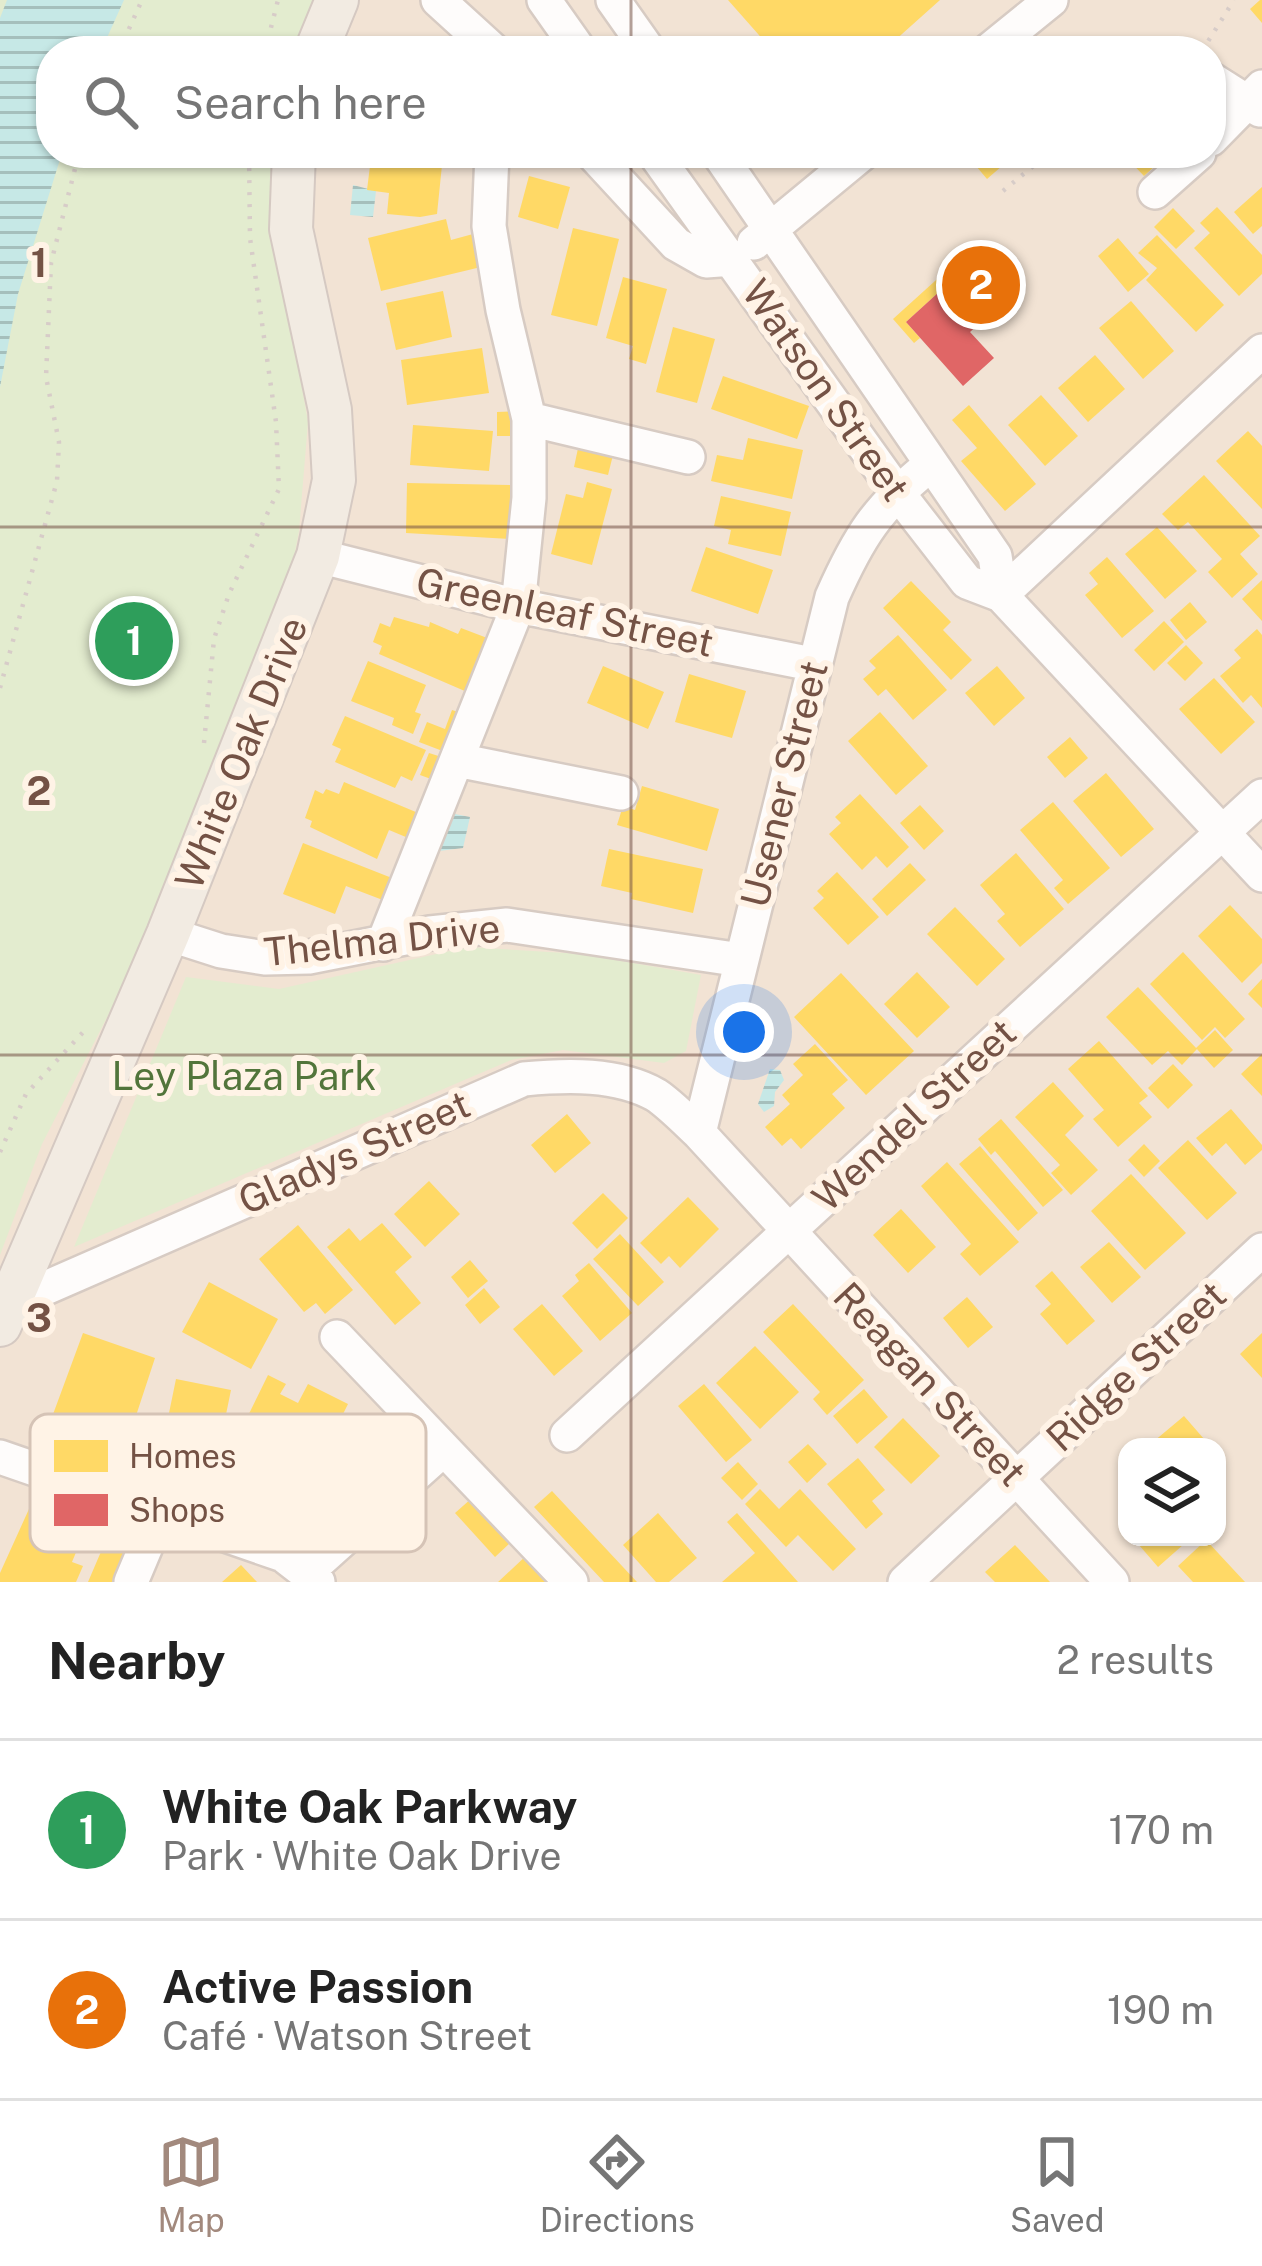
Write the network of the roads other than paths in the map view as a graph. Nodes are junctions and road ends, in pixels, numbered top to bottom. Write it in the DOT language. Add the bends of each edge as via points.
graph roads {
  1 [pos="338,0"];
  2 [pos="438,0"];
  3 [pos="544,0"];
  4 [pos="614,0"];
  5 [pos="1051,0"];
  6 [pos="322,36"];
  7 [pos="478,36"];
  8 [pos="569,36"];
  9 [pos="639,36"];
  10 [pos="1007,36"];
  11 [pos="1226,86"];
  12 [pos="1257,100"];
  13 [pos="1226,126"];
  14 [pos="293,168"];
  15 [pos="491,168"];
  16 [pos="606,168"];
  17 [pos="665,168"];
  18 [pos="728,168"];
  19 [pos="845,168"];
  20 [pos="1182,168"];
  21 [pos="1155,192"];
  22 [pos="769,231"];
  23 [pos="734,259"];
  24 [pos="1262,351"];
  25 [pos="529,419"];
  26 [pos="688,457"];
  27 [pos="930,465"];
  28 [pos="897,492"];
  29 [pos="318,556"];
  30 [pos="1000,595"];
  31 [pos="518,606"];
  32 [pos="812,664"];
  33 [pos="457,760"];
  34 [pos="621,793"];
  35 [pos="1262,796"];
  36 [pos="1222,833"];
  37 [pos="1262,875"];
  38 [pos="168,934"];
  39 [pos="383,944"];
  40 [pos="741,960"];
  41 [pos="699,1133"];
  42 [pos="789,1231"];
  43 [pos="1262,1250"];
  44 [pos="4,1314"];
  45 [pos="337,1337"];
  46 [pos="411,1414"];
  47 [pos="426,1430"];
  48 [pos="566,1435"];
  49 [pos="444,1449"];
  50 [pos="0,1457"];
  51 [pos="426,1466"];
  52 [pos="30,1468"];
  53 [pos="1015,1477"];
  54 [pos="144,1552"];
  55 [pos="274,1552"];
  56 [pos="338,1552"];
  57 [pos="313,1576"];
  58 [pos="131,1582"];
  59 [pos="571,1582"];
  60 [pos="905,1582"];
  61 [pos="1112,1582"];
  1 -- 6 [label="main road"];
  2 -- 7 [label="street"];
  3 -- 8 [label="street"];
  4 -- 9 [label="street"];
  5 -- 10 [label="street"];
  11 -- 12 [label="street"];
  12 -- 13 [label="street"];
  14 -- 29 [label="main road, White Oak Drive" via="291,229 330,410 334,480"];
  15 -- 25 [label="street" via="489,226"];
  16 -- 23 [label="street, Watson Street" via="676,244 706,261"];
  17 -- 23 [label="street"];
  18 -- 22 [label="street, Watson Street"];
  19 -- 22 [label="street"];
  20 -- 21 [label="street"];
  22 -- 23 [label="street"];
  22 -- 27 [label="street, Watson Street"];
  23 -- 28 [label="street, Watson Street"];
  24 -- 30 [label="street"];
  25 -- 26 [label="street"];
  25 -- 31 [label="street"];
  27 -- 28 [label="street, Usener Street"];
  27 -- 30 [label="street, Watson Street" via="995,556"];
  28 -- 30 [label="street, Watson Street" via="967,582"];
  28 -- 32 [label="street, Usener Street" via="856,542"];
  29 -- 31 [label="street, Greenleaf Street"];
  29 -- 38 [label="main road, White Oak Drive"];
  30 -- 36 [label="street, Watson Street"];
  31 -- 32 [label="street, Greenleaf Street"];
  31 -- 33 [label="street"];
  32 -- 40 [label="street, Usener Street"];
  33 -- 34 [label="street"];
  33 -- 39 [label="street"];
  35 -- 36 [label="street, Wendel Street"];
  36 -- 37 [label="street, Watson Street"];
  36 -- 42 [label="street, Wendel Street"];
  38 -- 39 [label="street, Thelma Drive" via="265,958"];
  38 -- 44 [label="main road, White Oak Drive"];
  39 -- 40 [label="street, Thelma Drive" via="507,925"];
  40 -- 41 [label="street, Usener Street"];
  41 -- 42 [label="street, Reagan Street"];
  41 -- 44 [label="street, Gladys Street" via="655,1095 610,1081 524,1079"];
  42 -- 48 [label="street, Wendel Street"];
  42 -- 53 [label="street, Reagan Street"];
  43 -- 53 [label="street, Ridge Street"];
  45 -- 46 [label="street"];
  47 -- 49 [label="street"];
  49 -- 51 [label="street"];
  49 -- 59 [label="street"];
  50 -- 52 [label="street"];
  53 -- 60 [label="street, Ridge Street"];
  53 -- 61 [label="street, Reagan Street"];
  54 -- 58 [label="street"];
  55 -- 57 [label="street"];
  56 -- 57 [label="street"];
}
